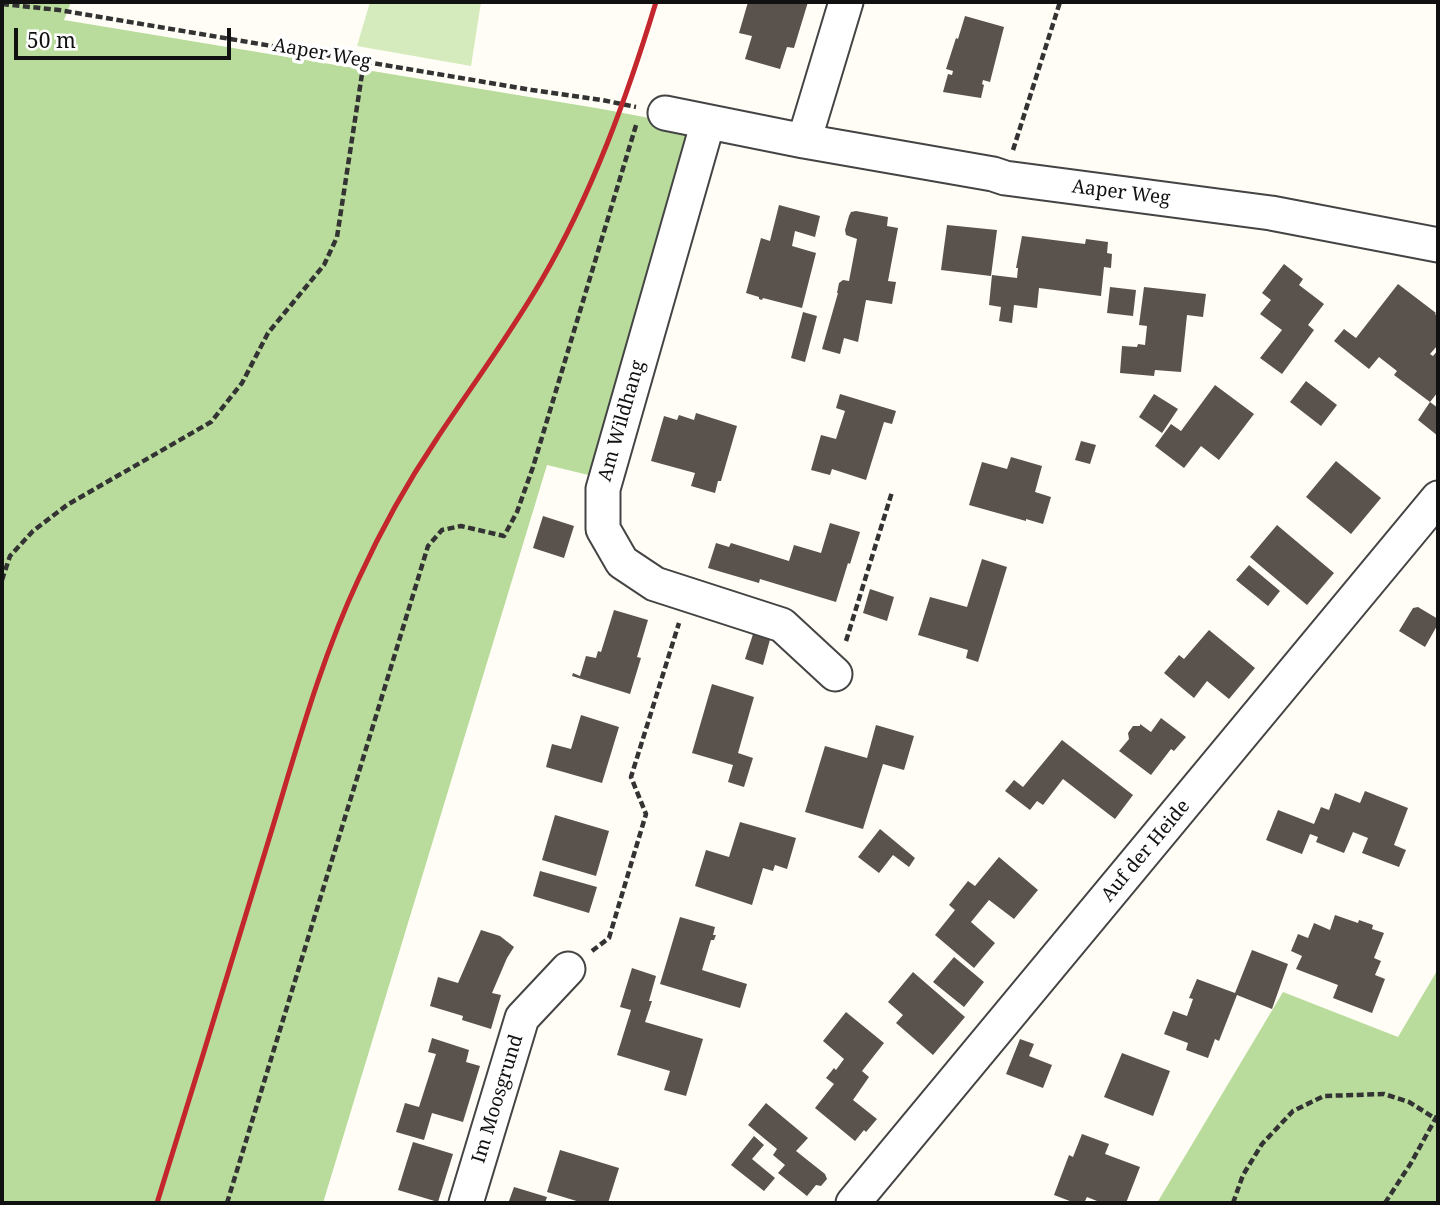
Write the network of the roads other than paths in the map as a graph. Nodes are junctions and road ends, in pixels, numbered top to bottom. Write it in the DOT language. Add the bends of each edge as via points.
graph roads {
  1 [pos="846,2"];
  2 [pos="648,113"];
  3 [pos="708,122"];
  4 [pos="804,141"];
  5 [pos="1438,246"];
  6 [pos="1438,498"];
  7 [pos="835,674"];
  8 [pos="568,969"];
  9 [pos="466,1203"];
  10 [pos="853,1203"];
  1 -- 4 [label="street"];
  2 -- 3 [label="street, Aaper Weg"];
  3 -- 4 [label="street, Aaper Weg"];
  3 -- 7 [label="street, Am Wildhang" via="603,489 603,529 622,562 655,584 782,625"];
  4 -- 5 [label="street, Aaper Weg" via="1005,178 1271,212"];
  6 -- 10 [label="street, Auf der Heide"];
  8 -- 9 [label="street, Im Moosgrund" via="523,1018"];
}
